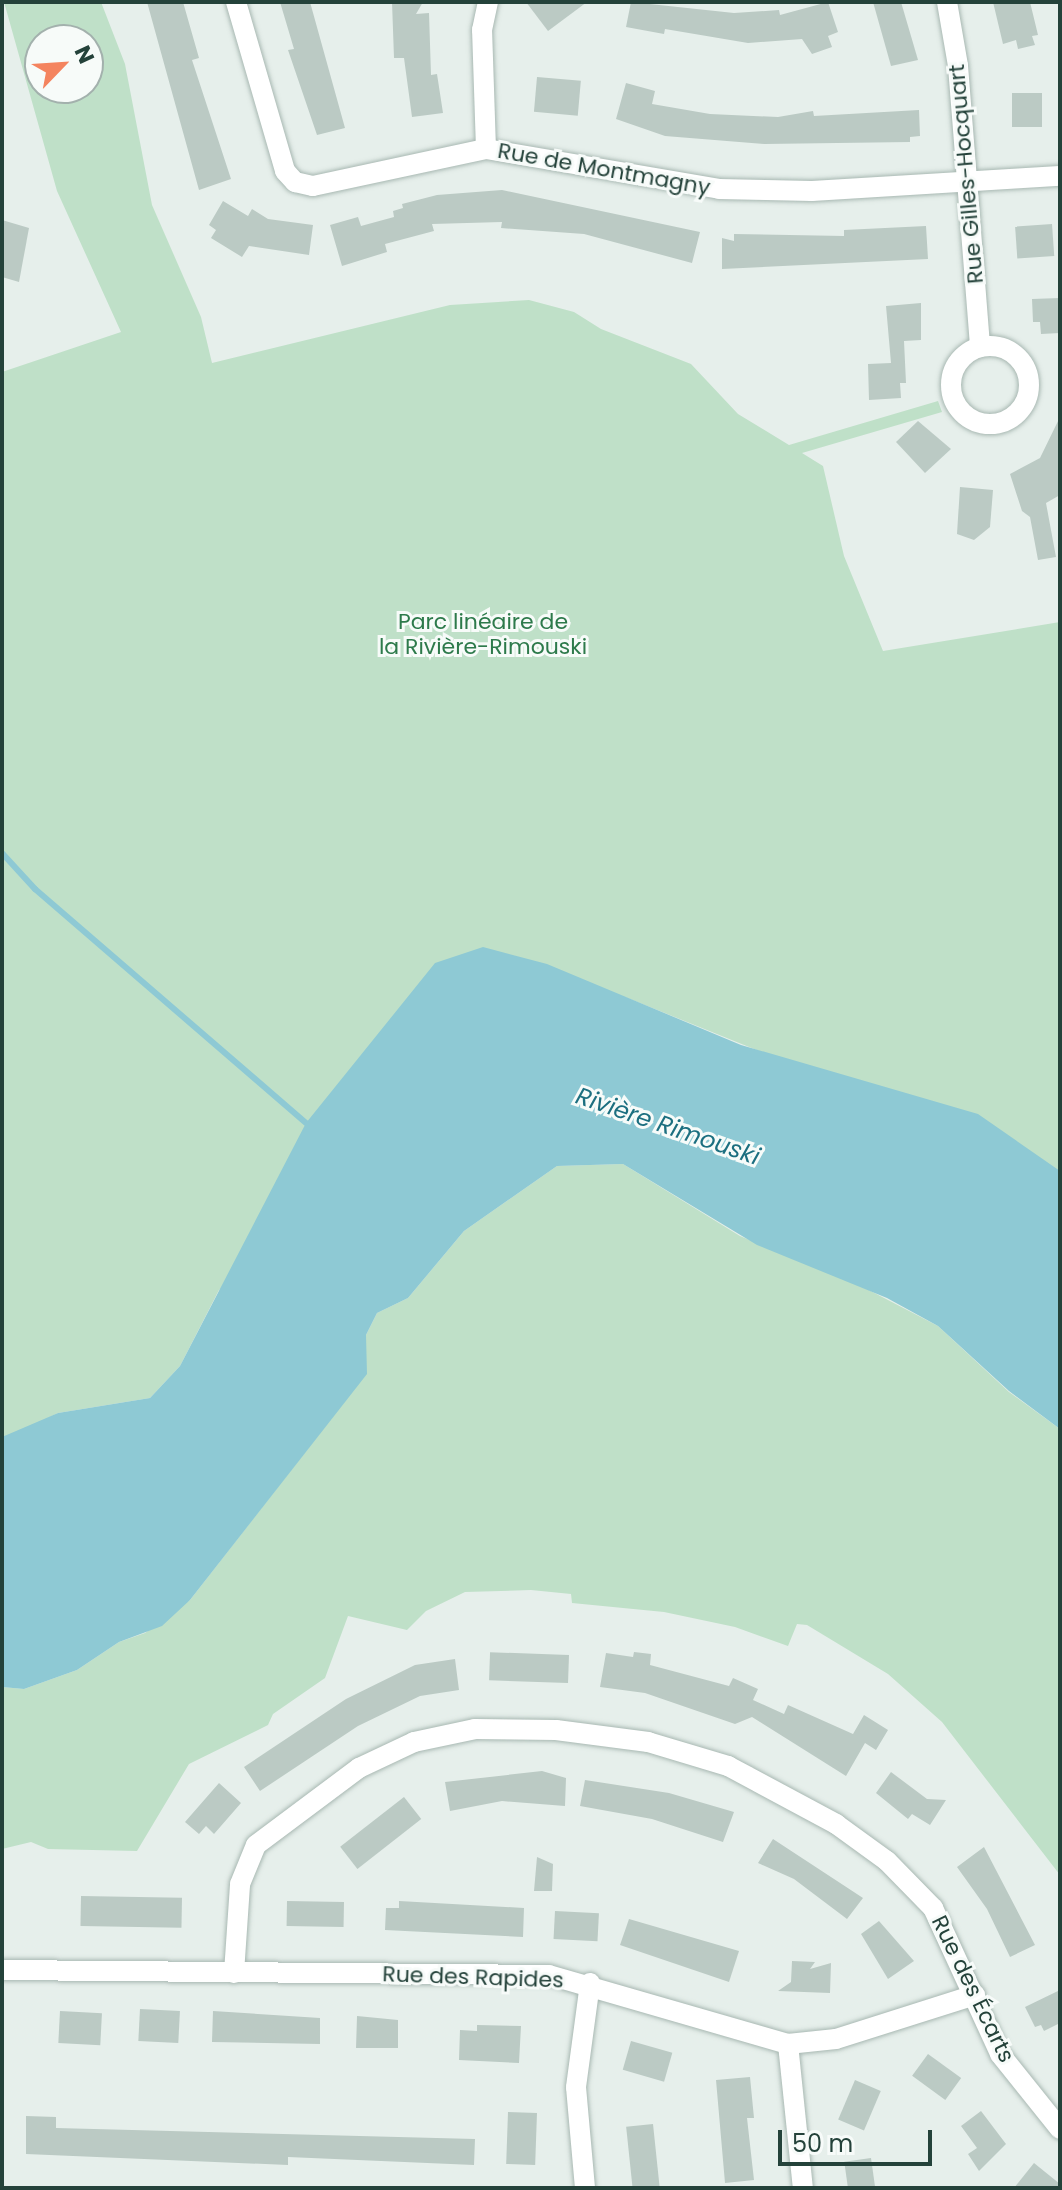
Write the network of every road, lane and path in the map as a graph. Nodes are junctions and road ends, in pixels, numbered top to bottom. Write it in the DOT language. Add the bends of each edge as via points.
graph roads {
  1 [pos="236,2"];
  2 [pos="488,2"];
  3 [pos="947,2"];
  4 [pos="486,149"];
  5 [pos="1060,176"];
  6 [pos="968,182"];
  7 [pos="980,347"];
  8 [pos="2,1970"];
  9 [pos="234,1973"];
  10 [pos="590,1983"];
  11 [pos="975,1995"];
  12 [pos="788,2044"];
  13 [pos="1060,2129"];
  14 [pos="585,2188"];
  15 [pos="803,2188"];
  1 -- 4 [label="street, Rue de Montmagny" via="269,129 285,171 295,182 313,186"];
  2 -- 4 [label="street" via="482,30"];
  3 -- 6 [label="street, Rue Gilles-Hocquart"];
  4 -- 6 [label="street, Rue de Montmagny" via="719,189 812,191"];
  5 -- 6 [label="street, Rue de Montmagny"];
  6 -- 7 [label="street, Rue Gilles-Hocquart"];
  8 -- 9 [label="street, Rue des Rapides"];
  9 -- 10 [label="street, Rue des Rapides" via="549,1975"];
  9 -- 11 [label="street, Rue des Écarts" via="240,1884 256,1845 359,1768 414,1742 475,1729 556,1730 648,1742 728,1766 836,1824 887,1861 933,1908"];
  10 -- 12 [label="street, Rue des Rapides"];
  10 -- 14 [label="street" via="576,2087"];
  11 -- 12 [label="street, Rue des Rapides" via="836,2039"];
  11 -- 13 [label="street, Rue des Écarts" via="1000,2054"];
  12 -- 15 [label="street"];
}
